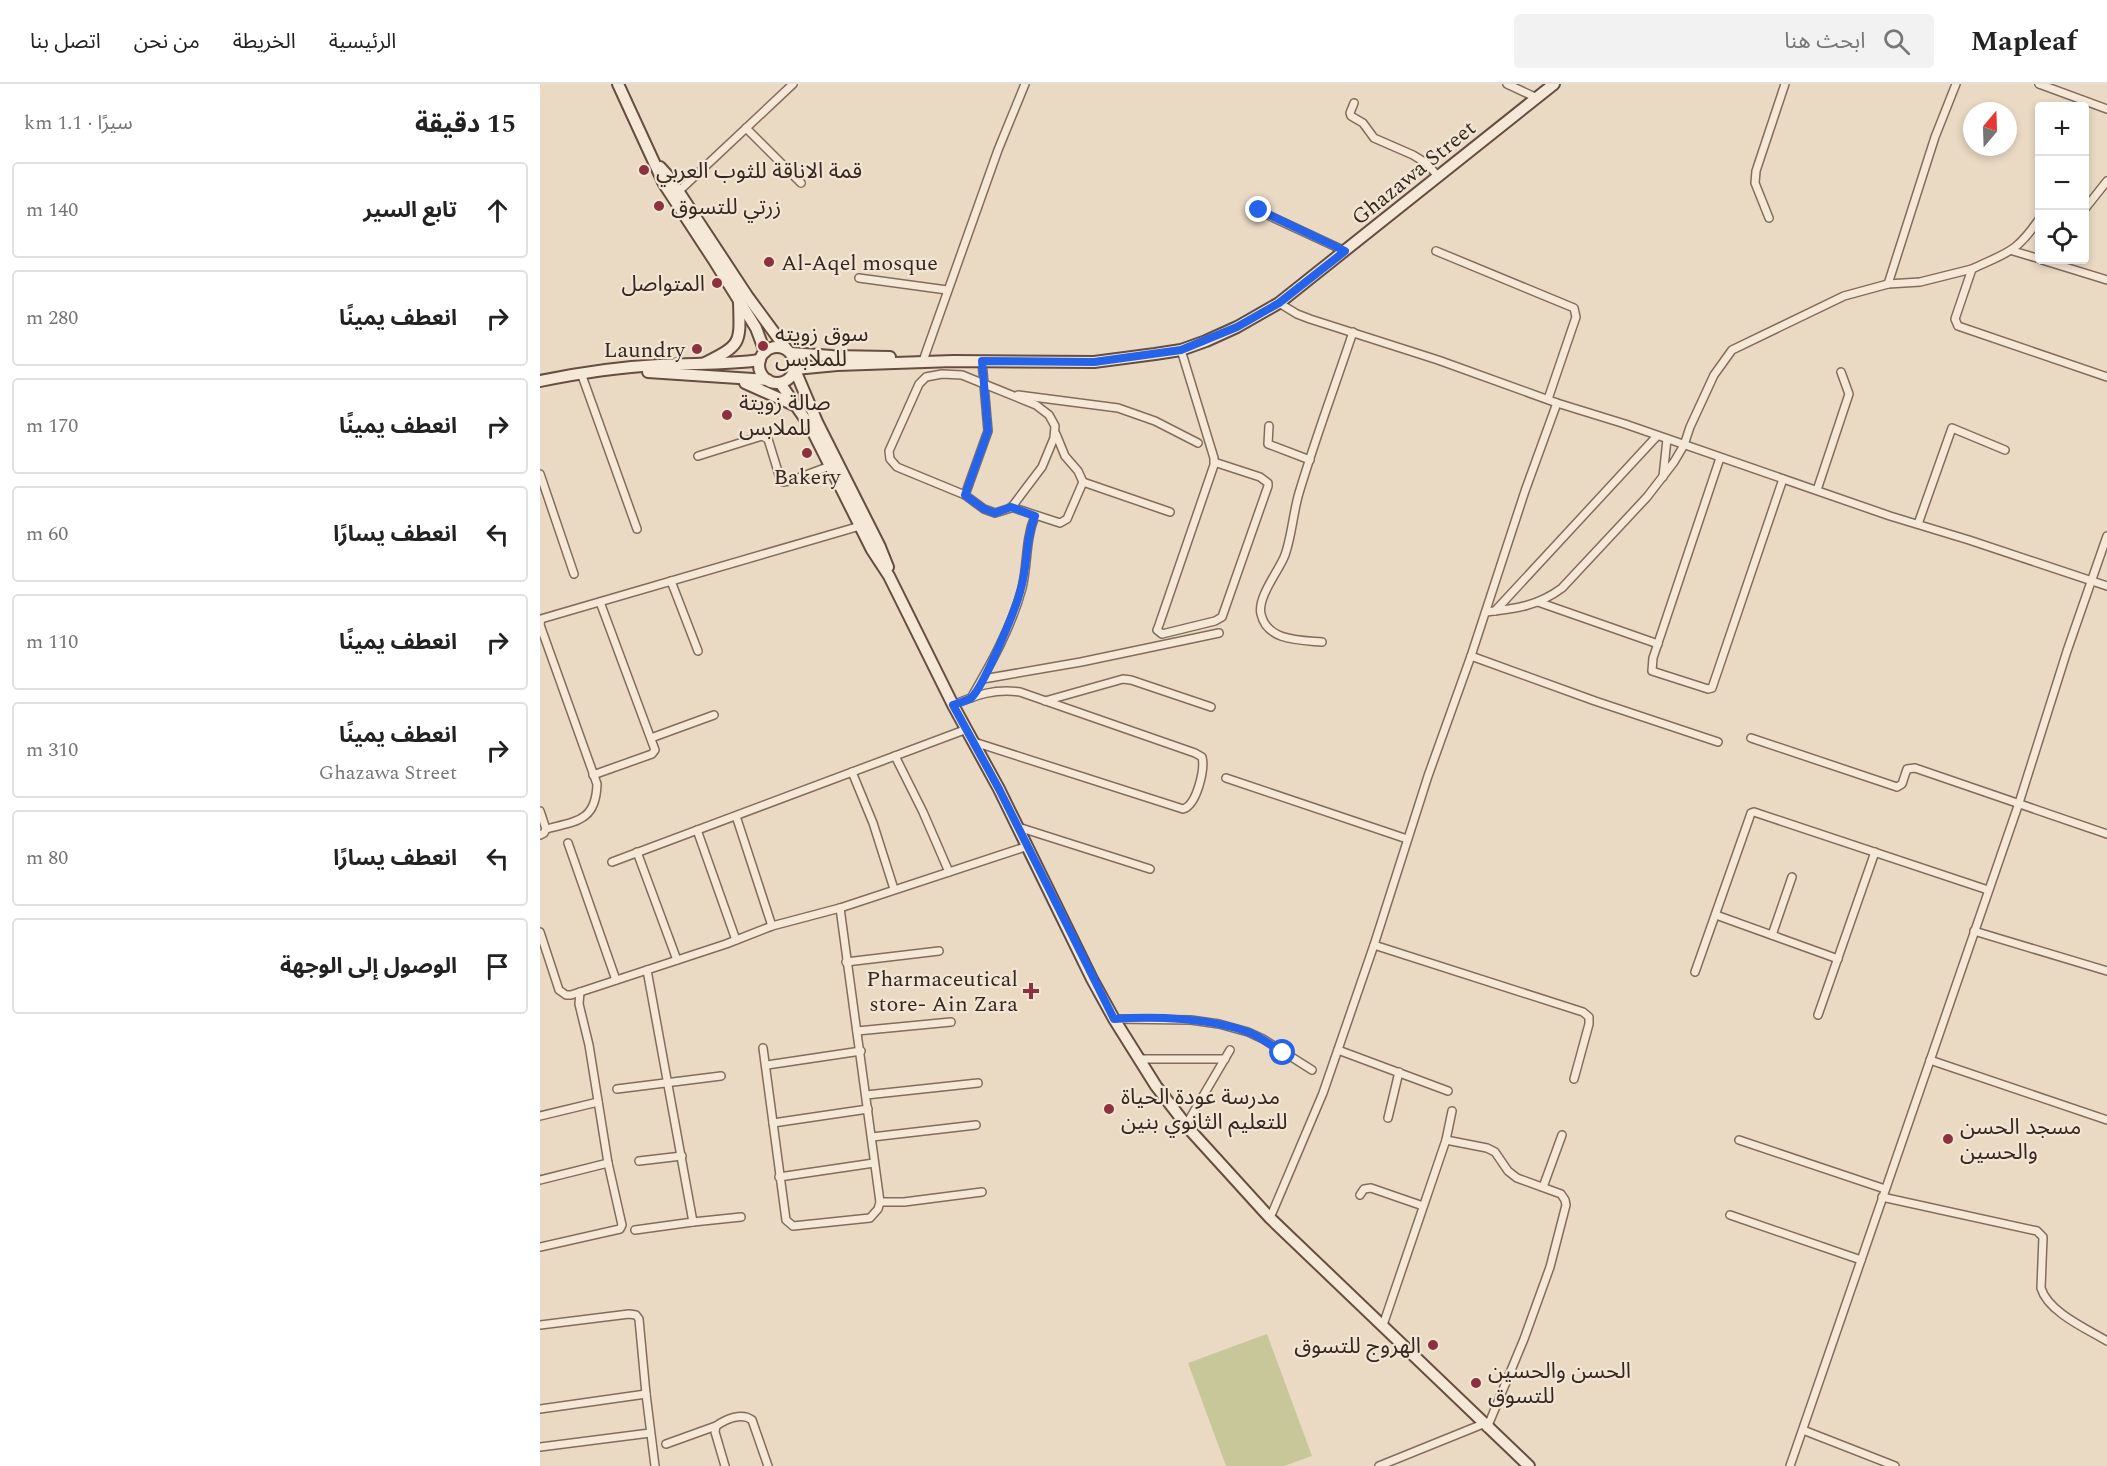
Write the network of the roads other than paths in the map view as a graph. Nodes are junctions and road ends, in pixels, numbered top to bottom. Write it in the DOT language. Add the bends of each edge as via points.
graph roads {
  1 [pos="618,84"];
  2 [pos="793,84"];
  3 [pos="1025,84"];
  4 [pos="1507,84"];
  5 [pos="1554,84"];
  6 [pos="1785,84"];
  7 [pos="1956,84"];
  8 [pos="2039,84"];
  9 [pos="1537,98"];
  10 [pos="1354,103"];
  11 [pos="2107,109"];
  12 [pos="746,128"];
  13 [pos="656,163"];
  14 [pos="1438,177"];
  15 [pos="2107,181"];
  16 [pos="801,183"];
  17 [pos="678,192"];
  18 [pos="2089,205"];
  19 [pos="1259,210"];
  20 [pos="1769,218"];
  21 [pos="2035,225"];
  22 [pos="1345,251"];
  23 [pos="1436,251"];
  24 [pos="2013,251"];
  25 [pos="2035,257"];
  26 [pos="2057,264"];
  27 [pos="1972,269"];
  28 [pos="859,278"];
  29 [pos="2107,280"];
  30 [pos="1887,284"];
  31 [pos="947,290"];
  32 [pos="739,301"];
  33 [pos="1279,303"];
  34 [pos="1353,332"];
  35 [pos="1181,350"];
  36 [pos="788,351"];
  37 [pos="762,356"];
  38 [pos="924,358"];
  39 [pos="953,361"];
  40 [pos="982,361"];
  41 [pos="702,365"];
  42 [pos="621,368"];
  43 [pos="795,370"];
  44 [pos="1841,372"];
  45 [pos="581,373"];
  46 [pos="725,376"];
  47 [pos="2107,377"];
  48 [pos="768,380"];
  49 [pos="540,381"];
  50 [pos="780,383"];
  51 [pos="985,385"];
  52 [pos="1007,393"];
  53 [pos="1548,399"];
  54 [pos="1557,403"];
  55 [pos="797,406"];
  56 [pos="1269,426"];
  57 [pos="1054,430"];
  58 [pos="1657,436"];
  59 [pos="1667,439"];
  60 [pos="1198,443"];
  61 [pos="1684,445"];
  62 [pos="2005,450"];
  63 [pos="698,456"];
  64 [pos="1720,458"];
  65 [pos="1310,460"];
  66 [pos="1214,462"];
  67 [pos="830,466"];
  68 [pos="540,474"];
  69 [pos="1663,477"];
  70 [pos="1783,479"];
  71 [pos="1083,482"];
  72 [pos="1817,490"];
  73 [pos="965,495"];
  74 [pos="1011,507"];
  75 [pos="1170,512"];
  76 [pos="1035,516"];
  77 [pos="1918,525"];
  78 [pos="860,526"];
  79 [pos="637,529"];
  80 [pos="2107,536"];
  81 [pos="574,574"];
  82 [pos="889,576"];
  83 [pos="2090,580"];
  84 [pos="671,581"];
  85 [pos="2107,586"];
  86 [pos="600,602"];
  87 [pos="1538,602"];
  88 [pos="1495,611"];
  89 [pos="1486,612"];
  90 [pos="540,624"];
  91 [pos="1219,633"];
  92 [pos="1322,642"];
  93 [pos="1658,644"];
  94 [pos="543,646"];
  95 [pos="698,651"];
  96 [pos="1472,656"];
  97 [pos="983,678"];
  98 [pos="971,698"];
  99 [pos="1045,701"];
  100 [pos="953,705"];
  101 [pos="1211,707"];
  102 [pos="714,715"];
  103 [pos="967,729"];
  104 [pos="651,738"];
  105 [pos="1751,738"];
  106 [pos="975,742"];
  107 [pos="1718,742"];
  108 [pos="895,756"];
  109 [pos="852,772"];
  110 [pos="593,775"];
  111 [pos="1226,778"];
  112 [pos="2019,803"];
  113 [pos="540,811"];
  114 [pos="736,816"];
  115 [pos="1018,826"];
  116 [pos="546,829"];
  117 [pos="697,830"];
  118 [pos="2107,834"];
  119 [pos="540,835"];
  120 [pos="1407,839"];
  121 [pos="568,843"];
  122 [pos="1028,846"];
  123 [pos="637,852"];
  124 [pos="1875,852"];
  125 [pos="612,862"];
  126 [pos="1150,869"];
  127 [pos="949,872"];
  128 [pos="1792,877"];
  129 [pos="894,889"];
  130 [pos="1988,890"];
  131 [pos="840,908"];
  132 [pos="1716,915"];
  133 [pos="772,926"];
  134 [pos="1974,931"];
  135 [pos="540,932"];
  136 [pos="1772,935"];
  137 [pos="736,940"];
  138 [pos="1374,945"];
  139 [pos="939,951"];
  140 [pos="1838,959"];
  141 [pos="677,960"];
  142 [pos="846,962"];
  143 [pos="647,970"];
  144 [pos="2107,971"];
  145 [pos="1695,972"];
  146 [pos="616,980"];
  147 [pos="580,992"];
  148 [pos="1818,1015"];
  149 [pos="1114,1019"];
  150 [pos="951,1022"];
  151 [pos="857,1031"];
  152 [pos="763,1048"];
  153 [pos="1230,1050"];
  154 [pos="1338,1050"];
  155 [pos="861,1051"];
  156 [pos="1138,1059"];
  157 [pos="1225,1059"];
  158 [pos="1930,1060"];
  159 [pos="767,1065"];
  160 [pos="1312,1070"];
  161 [pos="1399,1072"];
  162 [pos="721,1076"];
  163 [pos="1574,1079"];
  164 [pos="668,1081"];
  165 [pos="978,1083"];
  166 [pos="617,1089"];
  167 [pos="1448,1091"];
  168 [pos="866,1095"];
  169 [pos="598,1102"];
  170 [pos="868,1109"];
  171 [pos="1452,1110"];
  172 [pos="540,1116"];
  173 [pos="1388,1118"];
  174 [pos="2107,1120"];
  175 [pos="773,1123"];
  176 [pos="976,1125"];
  177 [pos="1186,1125"];
  178 [pos="1562,1135"];
  179 [pos="872,1137"];
  180 [pos="1446,1140"];
  181 [pos="1739,1140"];
  182 [pos="682,1156"];
  183 [pos="639,1161"];
  184 [pos="874,1162"];
  185 [pos="608,1163"];
  186 [pos="779,1177"];
  187 [pos="540,1180"];
  188 [pos="1543,1187"];
  189 [pos="1885,1189"];
  190 [pos="982,1192"];
  191 [pos="1360,1194"];
  192 [pos="1882,1197"];
  193 [pos="880,1202"];
  194 [pos="1423,1206"];
  195 [pos="1730,1215"];
  196 [pos="741,1217"];
  197 [pos="1270,1218"];
  198 [pos="693,1222"];
  199 [pos="635,1230"];
  200 [pos="540,1247"];
  201 [pos="1861,1260"];
  202 [pos="540,1325"];
  203 [pos="1383,1325"];
  204 [pos="2107,1341"];
  205 [pos="646,1394"];
  206 [pos="540,1410"];
  207 [pos="716,1426"];
  208 [pos="1485,1426"];
  209 [pos="1803,1430"];
  210 [pos="650,1433"];
  211 [pos="666,1444"];
  212 [pos="540,1447"];
  213 [pos="655,1466"];
  214 [pos="724,1466"];
  215 [pos="768,1466"];
  216 [pos="1379,1466"];
  217 [pos="1529,1466"];
  218 [pos="1790,1466"];
  219 [pos="1895,1466"];
  1 -- 13 [label="main road"];
  2 -- 12 [label="street"];
  3 -- 31 [label="street"];
  4 -- 9 [label="street"];
  5 -- 9 [label="main road, Ghazawa Street"];
  6 -- 20 [label="street" via="1756,171 1755,183"];
  7 -- 30 [label="street"];
  8 -- 11 [label="street"];
  9 -- 14 [label="main road, Ghazawa Street"];
  10 -- 14 [label="street" via="1351,116 1363,123 1374,138 1413,155"];
  12 -- 16 [label="street"];
  12 -- 17 [label="street"];
  13 -- 17 [label="main road"];
  13 -- 32 [label="main road" via="664,184"];
  14 -- 22 [label="main road, Ghazawa Street"];
  15 -- 18 [label="street"];
  17 -- 36 [label="main road"];
  19 -- 22 [label="street"];
  21 -- 24 [label="street"];
  22 -- 33 [label="main road, Ghazawa Street"];
  23 -- 53 [label="street" via="1574,308 1576,317"];
  24 -- 25 [label="street"];
  24 -- 27 [label="street"];
  26 -- 29 [label="street"];
  27 -- 30 [label="street" via="1920,282"];
  27 -- 47 [label="street" via="1955,319 1958,326"];
  28 -- 31 [label="street"];
  30 -- 61 [label="street" via="1844,296 1732,350 1714,375"];
  31 -- 38 [label="street"];
  32 -- 37 [label="main road" via="760,336"];
  32 -- 41 [label="main road" via="740,332 736,344"];
  33 -- 34 [label="street" via="1297,314"];
  33 -- 35 [label="main road, Ghazawa Street" via="1237,327"];
  34 -- 53 [label="street"];
  34 -- 65 [label="street"];
  35 -- 40 [label="main road, Ghazawa Street" via="1094,362"];
  35 -- 66 [label="street"];
  36 -- 37 [label="main road" via="773,348"];
  36 -- 38 [label="main road, Ghazawa Street"];
  36 -- 43 [label="main road" via="795,360"];
  37 -- 41 [label="main road"];
  37 -- 48 [label="main road" via="762,374"];
  38 -- 39 [label="main road, Ghazawa Street"];
  39 -- 40 [label="main road, Ghazawa Street"];
  39 -- 43 [label="main road, Ghazawa Street"];
  40 -- 51 [label="street"];
  41 -- 42 [label="main road"];
  42 -- 45 [label="main road"];
  42 -- 46 [label="main road"];
  43 -- 50 [label="main road"];
  43 -- 82 [label="main road" via="880,548"];
  44 -- 72 [label="street" via="1849,394"];
  45 -- 49 [label="main road"];
  45 -- 79 [label="street"];
  46 -- 48 [label="main road"];
  46 -- 55 [label="main road"];
  48 -- 50 [label="main road"];
  50 -- 55 [label="main road"];
  51 -- 52 [label="street"];
  51 -- 73 [label="street" via="988,431"];
  51 -- 73 [label="street" via="962,375 927,377 919,384 889,451 897,467"];
  52 -- 57 [label="street" via="1049,415"];
  52 -- 60 [label="street" via="1118,408"];
  53 -- 54 [label="street"];
  54 -- 58 [label="street"];
  54 -- 89 [label="street"];
  55 -- 67 [label="main road"];
  56 -- 65 [label="street" via="1268,444"];
  57 -- 71 [label="street" via="1065,456"];
  57 -- 74 [label="street" via="1042,467"];
  58 -- 59 [label="street"];
  58 -- 88 [label="street"];
  59 -- 61 [label="street"];
  59 -- 69 [label="street"];
  61 -- 64 [label="street"];
  61 -- 69 [label="street"];
  62 -- 77 [label="street" via="1952,428"];
  63 -- 67 [label="street" via="762,436 768,439 783,482"];
  64 -- 70 [label="street"];
  64 -- 93 [label="street"];
  65 -- 92 [label="street" via="1284,557 1260,610 1272,632"];
  66 -- 66 [label="street" via="1158,625 1162,634 1222,617 1268,486 1260,477"];
  67 -- 78 [label="main road"];
  68 -- 81 [label="street"];
  69 -- 87 [label="street" via="1562,588"];
  70 -- 72 [label="street"];
  70 -- 93 [label="street" via="1712,688 1652,671"];
  71 -- 75 [label="street"];
  71 -- 76 [label="street" via="1063,522"];
  72 -- 77 [label="street"];
  73 -- 74 [label="street" via="995,513"];
  74 -- 76 [label="street"];
  76 -- 97 [label="street" via="1018,598"];
  77 -- 83 [label="street"];
  78 -- 82 [label="main road"];
  78 -- 84 [label="street"];
  80 -- 83 [label="street"];
  82 -- 100 [label="main road"];
  83 -- 85 [label="street"];
  83 -- 112 [label="street"];
  84 -- 86 [label="street"];
  84 -- 95 [label="street"];
  86 -- 90 [label="street" via="541,620"];
  86 -- 104 [label="street"];
  87 -- 88 [label="street"];
  87 -- 93 [label="street"];
  88 -- 89 [label="street"];
  89 -- 96 [label="street"];
  90 -- 94 [label="street"];
  91 -- 97 [label="street"];
  94 -- 110 [label="street"];
  96 -- 107 [label="street"];
  96 -- 120 [label="street"];
  97 -- 98 [label="street"];
  98 -- 99 [label="street" via="1004,690"];
  98 -- 100 [label="street"];
  99 -- 101 [label="street" via="1123,679"];
  99 -- 106 [label="street" via="1202,757 1203,771 1192,803 1183,809 1173,807"];
  100 -- 103 [label="main road"];
  102 -- 104 [label="street"];
  103 -- 106 [label="main road"];
  103 -- 108 [label="street"];
  104 -- 110 [label="street" via="652,754"];
  105 -- 112 [label="street" via="1897,787 1907,769 1915,768"];
  106 -- 115 [label="main road"];
  108 -- 109 [label="street"];
  108 -- 127 [label="street"];
  109 -- 114 [label="street"];
  109 -- 129 [label="street"];
  110 -- 116 [label="street" via="597,801 591,811 577,821"];
  111 -- 120 [label="street"];
  112 -- 118 [label="street"];
  112 -- 130 [label="street"];
  113 -- 116 [label="street"];
  114 -- 117 [label="street"];
  114 -- 133 [label="street"];
  115 -- 122 [label="main road"];
  115 -- 126 [label="street"];
  116 -- 119 [label="street"];
  117 -- 123 [label="street"];
  117 -- 137 [label="street"];
  120 -- 138 [label="street"];
  121 -- 146 [label="street"];
  122 -- 127 [label="street"];
  122 -- 149 [label="main road"];
  123 -- 125 [label="street"];
  123 -- 141 [label="street"];
  124 -- 130 [label="street"];
  124 -- 132 [label="street" via="1751,813"];
  124 -- 140 [label="street"];
  127 -- 129 [label="street"];
  128 -- 136 [label="street"];
  129 -- 131 [label="street"];
  130 -- 134 [label="street"];
  131 -- 133 [label="street"];
  131 -- 142 [label="street"];
  132 -- 136 [label="street"];
  132 -- 145 [label="street"];
  133 -- 137 [label="street"];
  134 -- 144 [label="street"];
  134 -- 158 [label="street"];
  135 -- 147 [label="street" via="559,990 566,995"];
  136 -- 140 [label="street"];
  137 -- 141 [label="street"];
  138 -- 154 [label="street"];
  138 -- 163 [label="street" via="1583,1012 1589,1017 1589,1024"];
  139 -- 142 [label="street"];
  140 -- 148 [label="street"];
  141 -- 143 [label="street"];
  142 -- 151 [label="street"];
  143 -- 146 [label="street"];
  143 -- 164 [label="street"];
  146 -- 147 [label="street"];
  147 -- 169 [label="street"];
  149 -- 156 [label="main road"];
  149 -- 160 [label="street" via="1219,1024 1263,1039"];
  150 -- 151 [label="street"];
  151 -- 155 [label="street"];
  152 -- 159 [label="street"];
  153 -- 157 [label="street"];
  154 -- 161 [label="street"];
  154 -- 197 [label="street"];
  155 -- 159 [label="street"];
  155 -- 168 [label="street"];
  156 -- 157 [label="street"];
  156 -- 177 [label="main road"];
  157 -- 177 [label="street"];
  158 -- 174 [label="street"];
  158 -- 189 [label="street"];
  159 -- 175 [label="street"];
  161 -- 167 [label="street"];
  161 -- 173 [label="street"];
  162 -- 164 [label="street"];
  164 -- 166 [label="street"];
  164 -- 182 [label="street"];
  165 -- 168 [label="street"];
  168 -- 170 [label="street"];
  169 -- 172 [label="street"];
  169 -- 185 [label="street"];
  170 -- 175 [label="street"];
  170 -- 179 [label="street"];
  171 -- 180 [label="street"];
  175 -- 186 [label="street"];
  176 -- 179 [label="street"];
  177 -- 197 [label="main road"];
  178 -- 188 [label="street"];
  179 -- 184 [label="street"];
  180 -- 188 [label="street" via="1487,1148 1517,1178"];
  180 -- 194 [label="street"];
  181 -- 189 [label="street"];
  182 -- 183 [label="street"];
  182 -- 198 [label="street"];
  184 -- 186 [label="street"];
  184 -- 193 [label="street"];
  185 -- 187 [label="street"];
  185 -- 200 [label="street" via="620,1229"];
  186 -- 193 [label="street" via="786,1220 793,1226 870,1218"];
  188 -- 208 [label="street" via="1561,1194 1566,1205 1543,1288"];
  189 -- 192 [label="street"];
  190 -- 193 [label="street"];
  191 -- 194 [label="street" via="1371,1188"];
  192 -- 201 [label="street"];
  192 -- 204 [label="street" via="2037,1231 2043,1237 2043,1294 2055,1309"];
  194 -- 203 [label="street"];
  195 -- 201 [label="street"];
  196 -- 198 [label="street"];
  197 -- 203 [label="main road"];
  198 -- 199 [label="street"];
  201 -- 209 [label="street"];
  202 -- 205 [label="street" via="636,1315 641,1324"];
  203 -- 208 [label="main road"];
  205 -- 206 [label="street"];
  205 -- 210 [label="street"];
  207 -- 211 [label="street"];
  207 -- 214 [label="street"];
  207 -- 215 [label="street" via="747,1416 752,1420"];
  208 -- 216 [label="street"];
  208 -- 217 [label="main road"];
  209 -- 218 [label="street"];
  209 -- 219 [label="street"];
  210 -- 212 [label="street"];
  210 -- 213 [label="street"];
}
